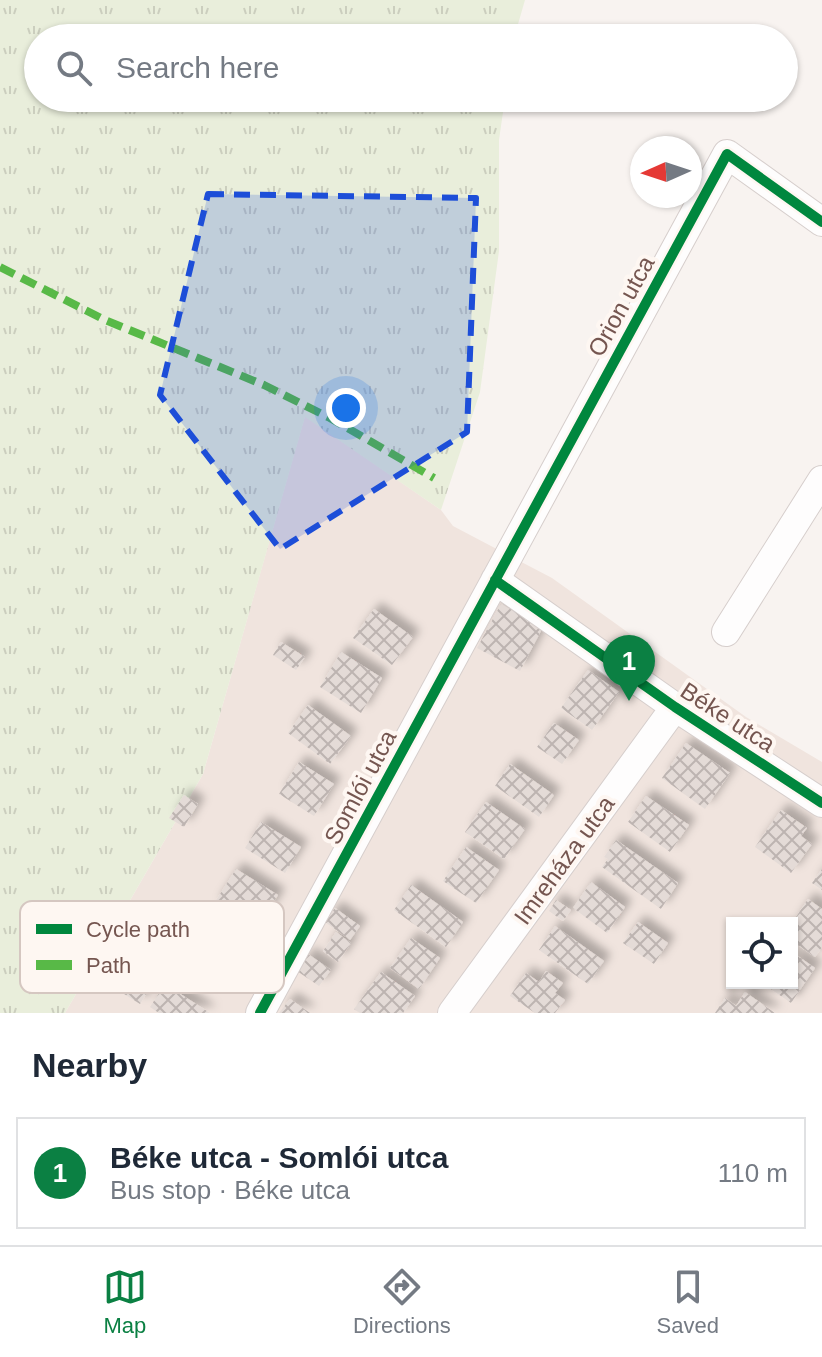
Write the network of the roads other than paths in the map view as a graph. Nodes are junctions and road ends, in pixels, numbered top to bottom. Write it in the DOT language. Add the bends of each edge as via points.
graph roads {
  1 [pos="822,222"];
  2 [pos="822,480"];
  3 [pos="495,580"];
  4 [pos="726,632"];
  5 [pos="675,707"];
  6 [pos="822,803"];
  7 [pos="284,969"];
  8 [pos="271,993"];
  9 [pos="260,1013"];
  10 [pos="452,1013"];
  1 -- 3 [label="street, Orion utca" via="727,154"];
  2 -- 4 [label="street"];
  3 -- 5 [label="street, Béke utca"];
  3 -- 7 [label="street, Somlói utca"];
  5 -- 6 [label="street, Béke utca"];
  5 -- 10 [label="street, Imreháza utca"];
  8 -- 9 [label="street, Somlói utca"];
}
